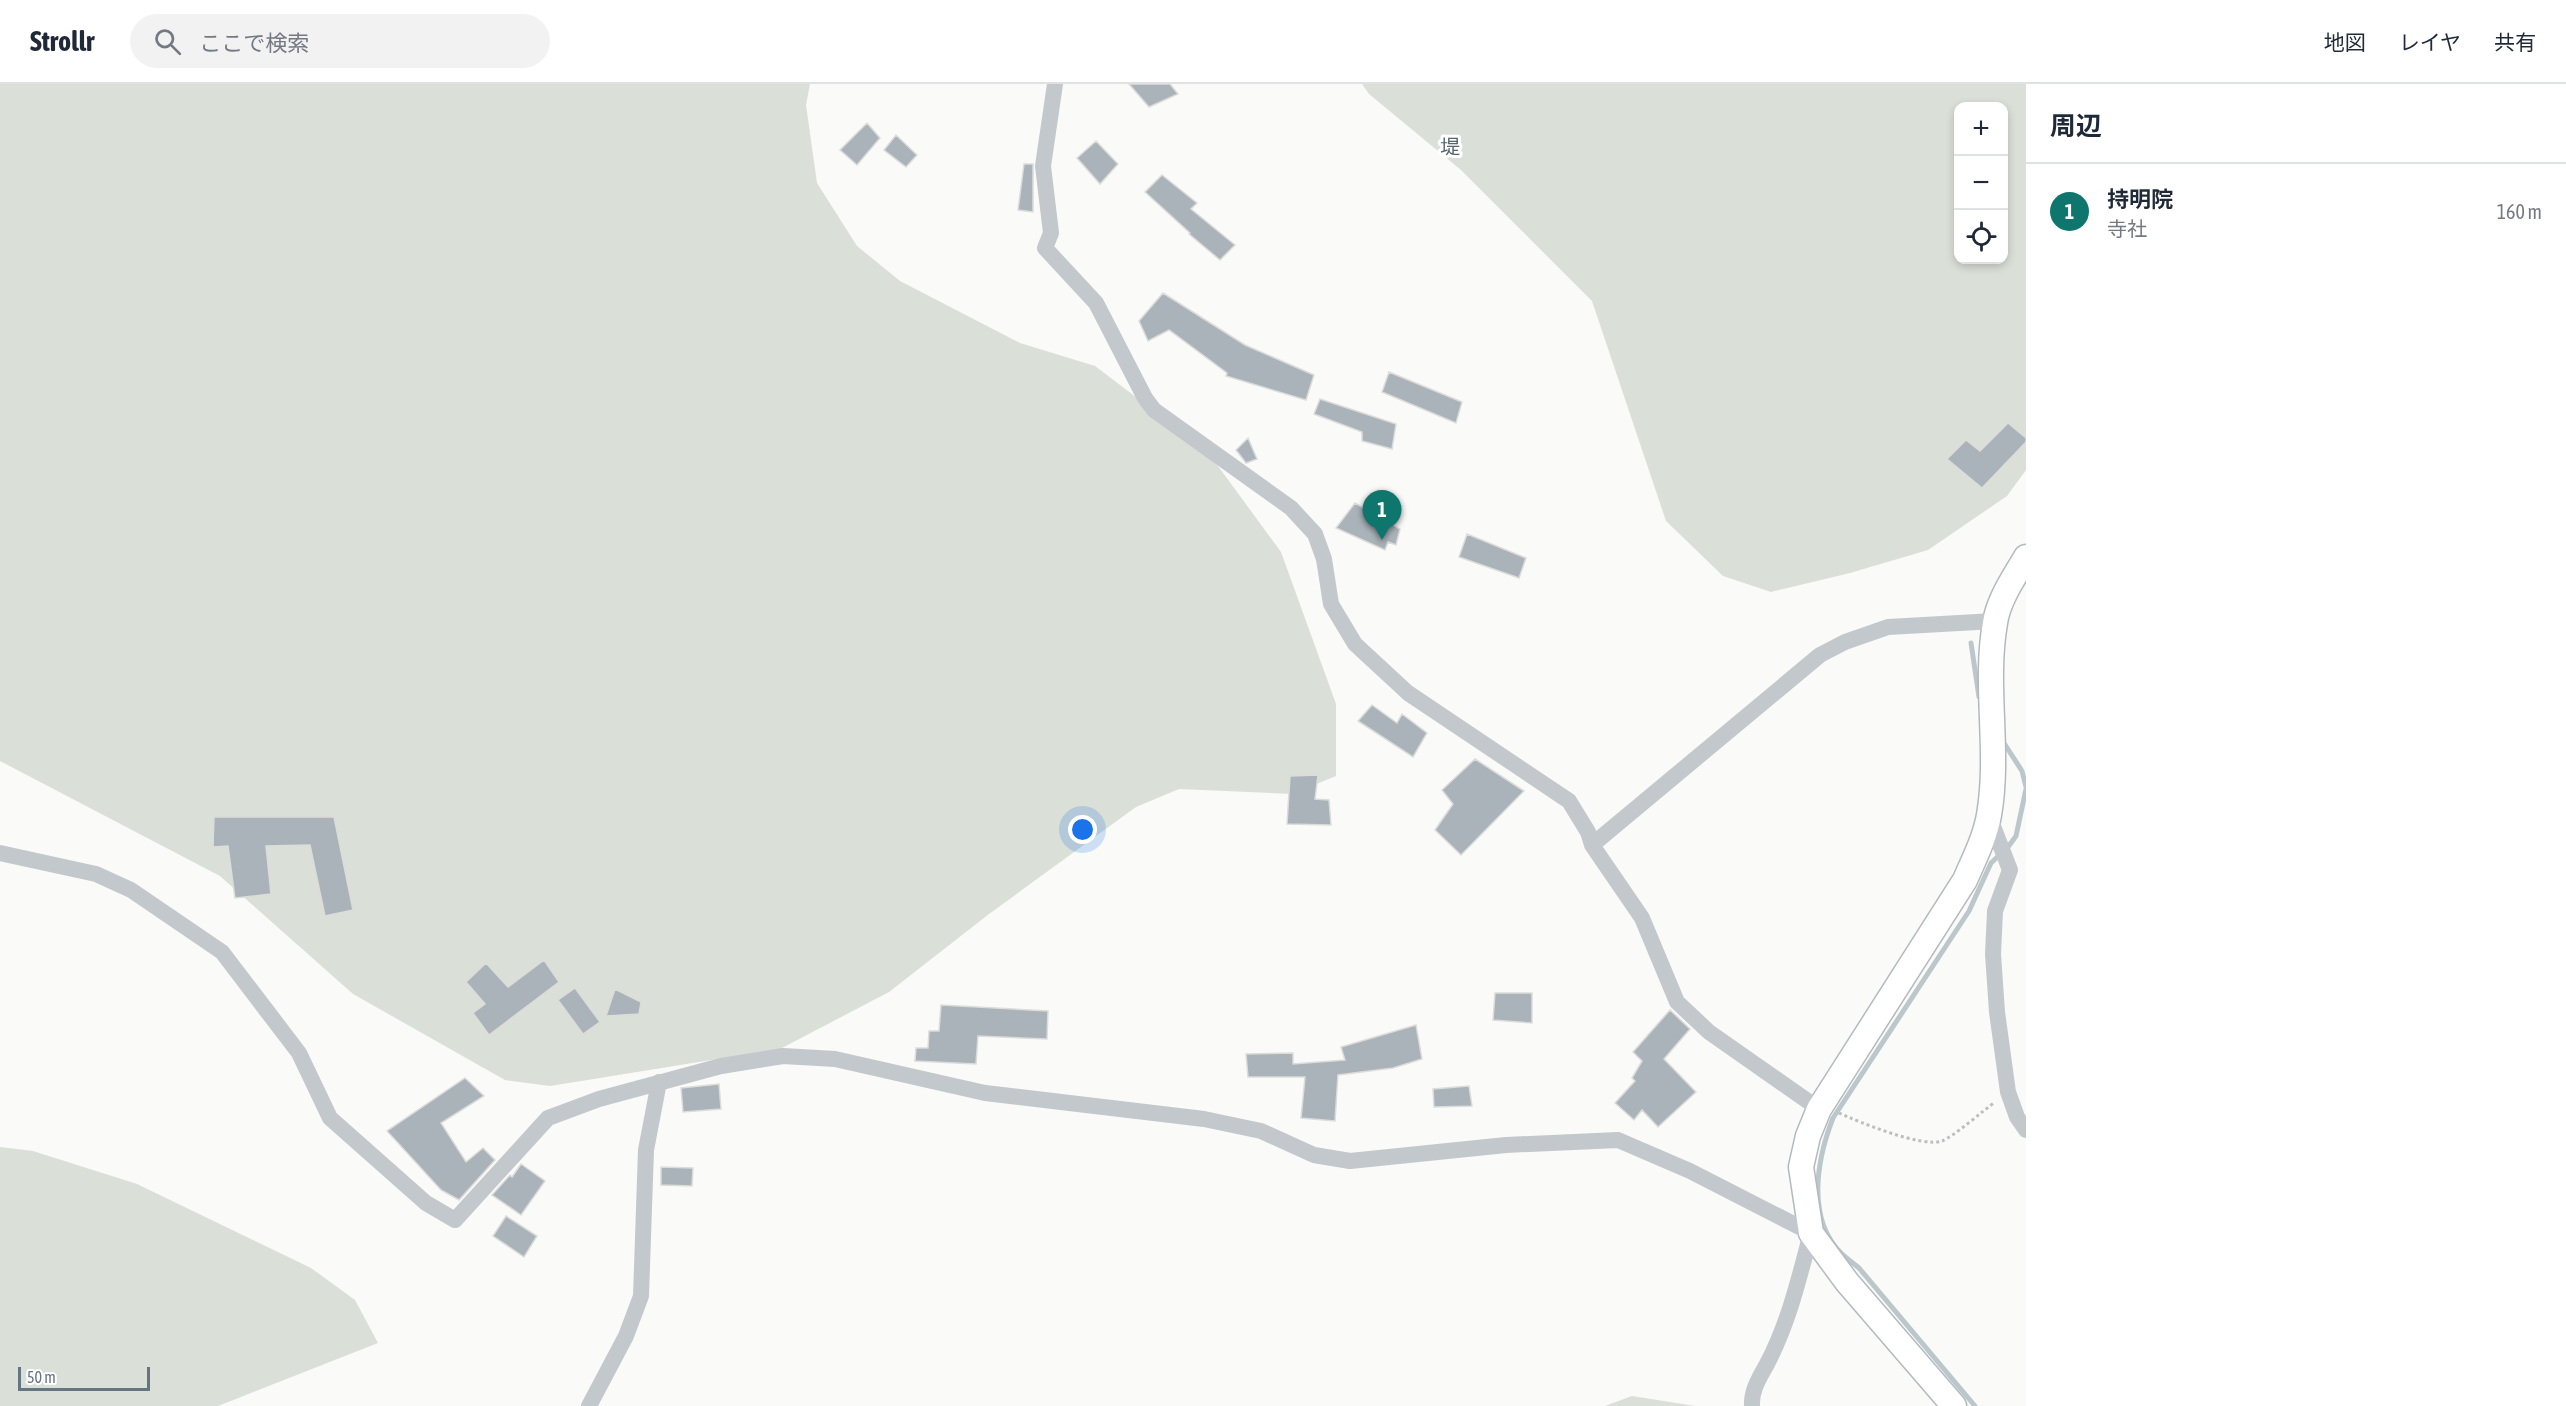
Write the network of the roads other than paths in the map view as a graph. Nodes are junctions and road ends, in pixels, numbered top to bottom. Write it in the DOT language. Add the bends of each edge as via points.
graph roads {
  1 [pos="1055,84"];
  2 [pos="2026,557"];
  3 [pos="1995,621"];
  4 [pos="1989,816"];
  5 [pos="1592,845"];
  6 [pos="0,853"];
  7 [pos="659,1082"];
  8 [pos="1830,1112"];
  9 [pos="2026,1130"];
  10 [pos="1811,1233"];
  11 [pos="589,1406"];
  12 [pos="1752,1406"];
  13 [pos="1954,1406"];
  1 -- 5 [label="street" via="1043,166 1051,234 1045,248 1096,303 1154,410 1291,508 1315,534 1324,559 1330,604 1355,644 1408,693 1569,801"];
  2 -- 3 [label="street"];
  3 -- 4 [label="street" via="1991,674 1994,763"];
  3 -- 5 [label="street" via="1888,627 1820,655"];
  4 -- 8 [label="street" via="1965,880"];
  4 -- 9 [label="street" via="2010,870 1995,911 1997,1012 2008,1092"];
  5 -- 8 [label="street" via="1642,918 1677,1002 1709,1032"];
  6 -- 7 [label="street" via="96,874 131,890 222,952 299,1053 330,1118 426,1203 456,1220 548,1118"];
  7 -- 10 [label="street" via="783,1056 835,1059 985,1093 1204,1119 1261,1131 1314,1155 1350,1161 1506,1145 1618,1140 1690,1171"];
  7 -- 11 [label="street" via="646,1150 641,1296 626,1336"];
  8 -- 10 [label="street" via="1808,1136 1802,1167"];
  10 -- 12 [label="street" via="1792,1310 1751,1396"];
  10 -- 13 [label="street" via="1846,1282"];
}
